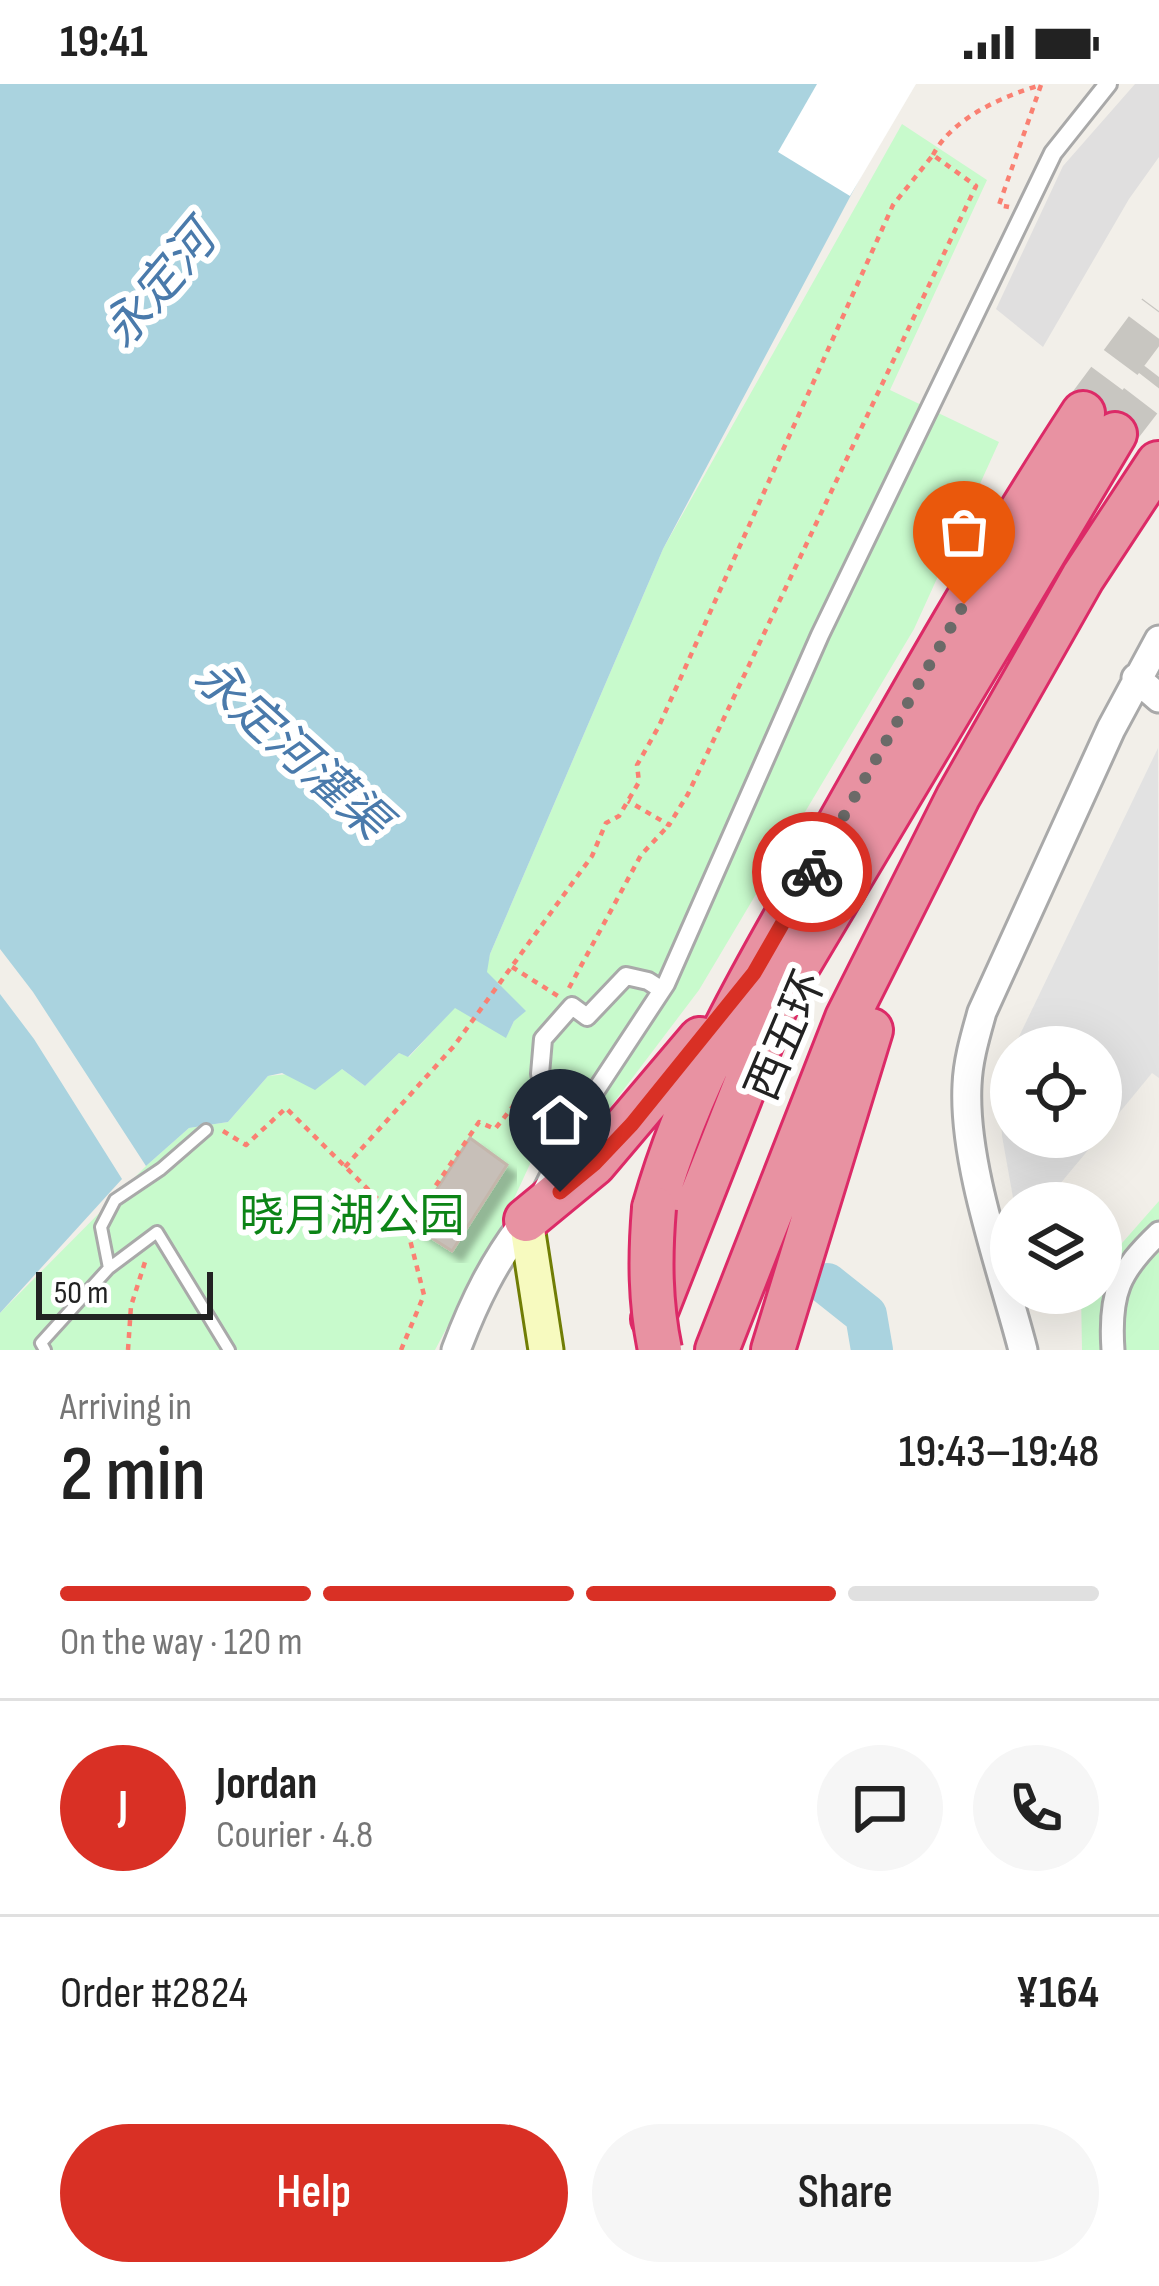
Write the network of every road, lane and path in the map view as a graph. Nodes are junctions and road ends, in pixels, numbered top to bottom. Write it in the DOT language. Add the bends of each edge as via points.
graph roads {
  1 [pos="1041,84"];
  2 [pos="1108,84"];
  3 [pos="933,155"];
  4 [pos="1025,210"];
  5 [pos="1158,464"];
  6 [pos="1159,640"];
  7 [pos="1136,678"];
  8 [pos="1159,698"];
  9 [pos="958,796"];
  10 [pos="628,801"];
  11 [pos="669,825"];
  12 [pos="512,967"];
  13 [pos="754,973"];
  14 [pos="662,990"];
  15 [pos="540,1074"];
  16 [pos="206,1130"];
  17 [pos="345,1167"];
  18 [pos="526,1220"];
  19 [pos="406,1228"];
  20 [pos="157,1232"];
  21 [pos="1159,1233"];
  22 [pos="109,1268"];
  23 [pos="45,1350"];
  24 [pos="128,1350"];
  25 [pos="229,1350"];
  26 [pos="401,1350"];
  27 [pos="456,1350"];
  28 [pos="546,1350"];
  29 [pos="641,1350"];
  30 [pos="660,1350"];
  31 [pos="717,1350"];
  32 [pos="773,1350"];
  33 [pos="1023,1350"];
  34 [pos="1113,1350"];
  1 -- 3 [label="path" via="1004,96 940,140"];
  1 -- 4 [label="path" via="999,205"];
  2 -- 4 [label="street" via="1053,153"];
  3 -- 10 [label="path" via="893,206 637,766"];
  3 -- 11 [label="path" via="976,186"];
  4 -- 14 [label="street" via="820,635"];
  5 -- 9 [label="highway, 西五环"];
  6 -- 7 [label="street"];
  7 -- 8 [label="street"];
  7 -- 33 [label="street" via="971,1051 970,1135"];
  9 -- 31 [label="highway, 西五环" via="847,1018"];
  9 -- 32 [label="highway" via="843,1111"];
  10 -- 11 [label="path"];
  10 -- 12 [label="path"];
  11 -- 12 [label="path" via="641,855 563,999"];
  12 -- 17 [label="path"];
  13 -- 18 [label="highway" via="632,1124"];
  13 -- 29 [label="highway, 西五环" via="1010,526 1099,424 780,997"];
  13 -- 30 [label="highway, bridge" via="685,1108 654,1208 652,1313"];
  14 -- 15 [label="street" via="626,976 586,1017 572,1006 543,1039"];
  14 -- 18 [label="street" via="577,1119"];
  15 -- 19 [label="path" via="495,1129 479,1122"];
  16 -- 17 [label="path" via="246,1144 286,1108"];
  16 -- 22 [label="lane" via="115,1200 100,1227"];
  17 -- 19 [label="path"];
  18 -- 27 [label="street" via="476,1296"];
  18 -- 28 [label="main road"];
  19 -- 26 [label="path" via="424,1295"];
  20 -- 22 [label="lane"];
  20 -- 24 [label="path" via="131,1306"];
  20 -- 25 [label="lane"];
  21 -- 34 [label="street" via="1119,1279"];
  22 -- 23 [label="lane" via="41,1343"];
}
